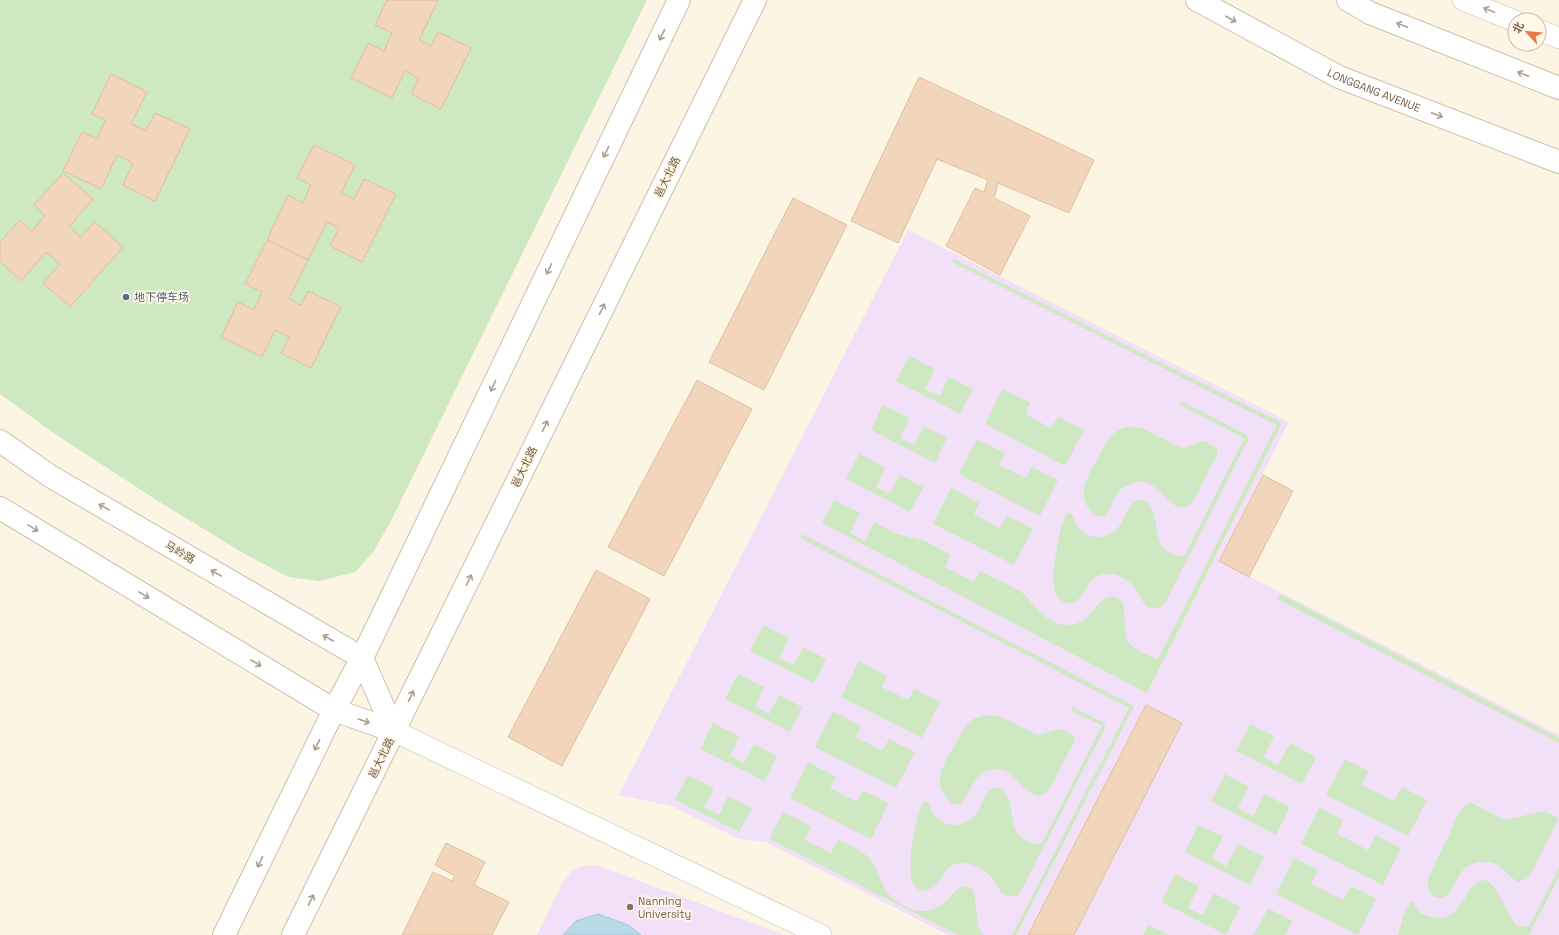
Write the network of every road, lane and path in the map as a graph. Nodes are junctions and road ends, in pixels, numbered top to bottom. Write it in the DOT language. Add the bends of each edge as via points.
graph roads {
  1 [pos="679,0"];
  2 [pos="755,0"];
  3 [pos="1197,0"];
  4 [pos="1348,0"];
  5 [pos="1463,0"];
  6 [pos="1507,18"];
  7 [pos="1547,33"];
  8 [pos="1559,38"];
  9 [pos="1559,88"];
  10 [pos="1559,162"];
  11 [pos="0,442"];
  12 [pos="0,508"];
  13 [pos="362,658"];
  14 [pos="334,710"];
  15 [pos="394,731"];
  16 [pos="224,935"];
  17 [pos="293,935"];
  18 [pos="821,935"];
  1 -- 13 [label="street, one-way"];
  15 -- 2 [label="street, 邕大北路, one-way"];
  3 -- 10 [label="street, LONGGANG AVENUE, one-way" via="1339,77"];
  9 -- 4 [label="street, one-way" via="1370,13"];
  6 -- 5 [label="street, one-way"];
  7 -- 8 [label="street"];
  13 -- 11 [label="street, 马岭路, one-way" via="50,476"];
  12 -- 14 [label="street, one-way"];
  13 -- 14 [label="street"];
  13 -- 15 [label="street"];
  14 -- 15 [label="street, one-way"];
  14 -- 16 [label="street, one-way"];
  17 -- 15 [label="street, 邕大北路, one-way"];
  15 -- 18 [label="street"];
}
